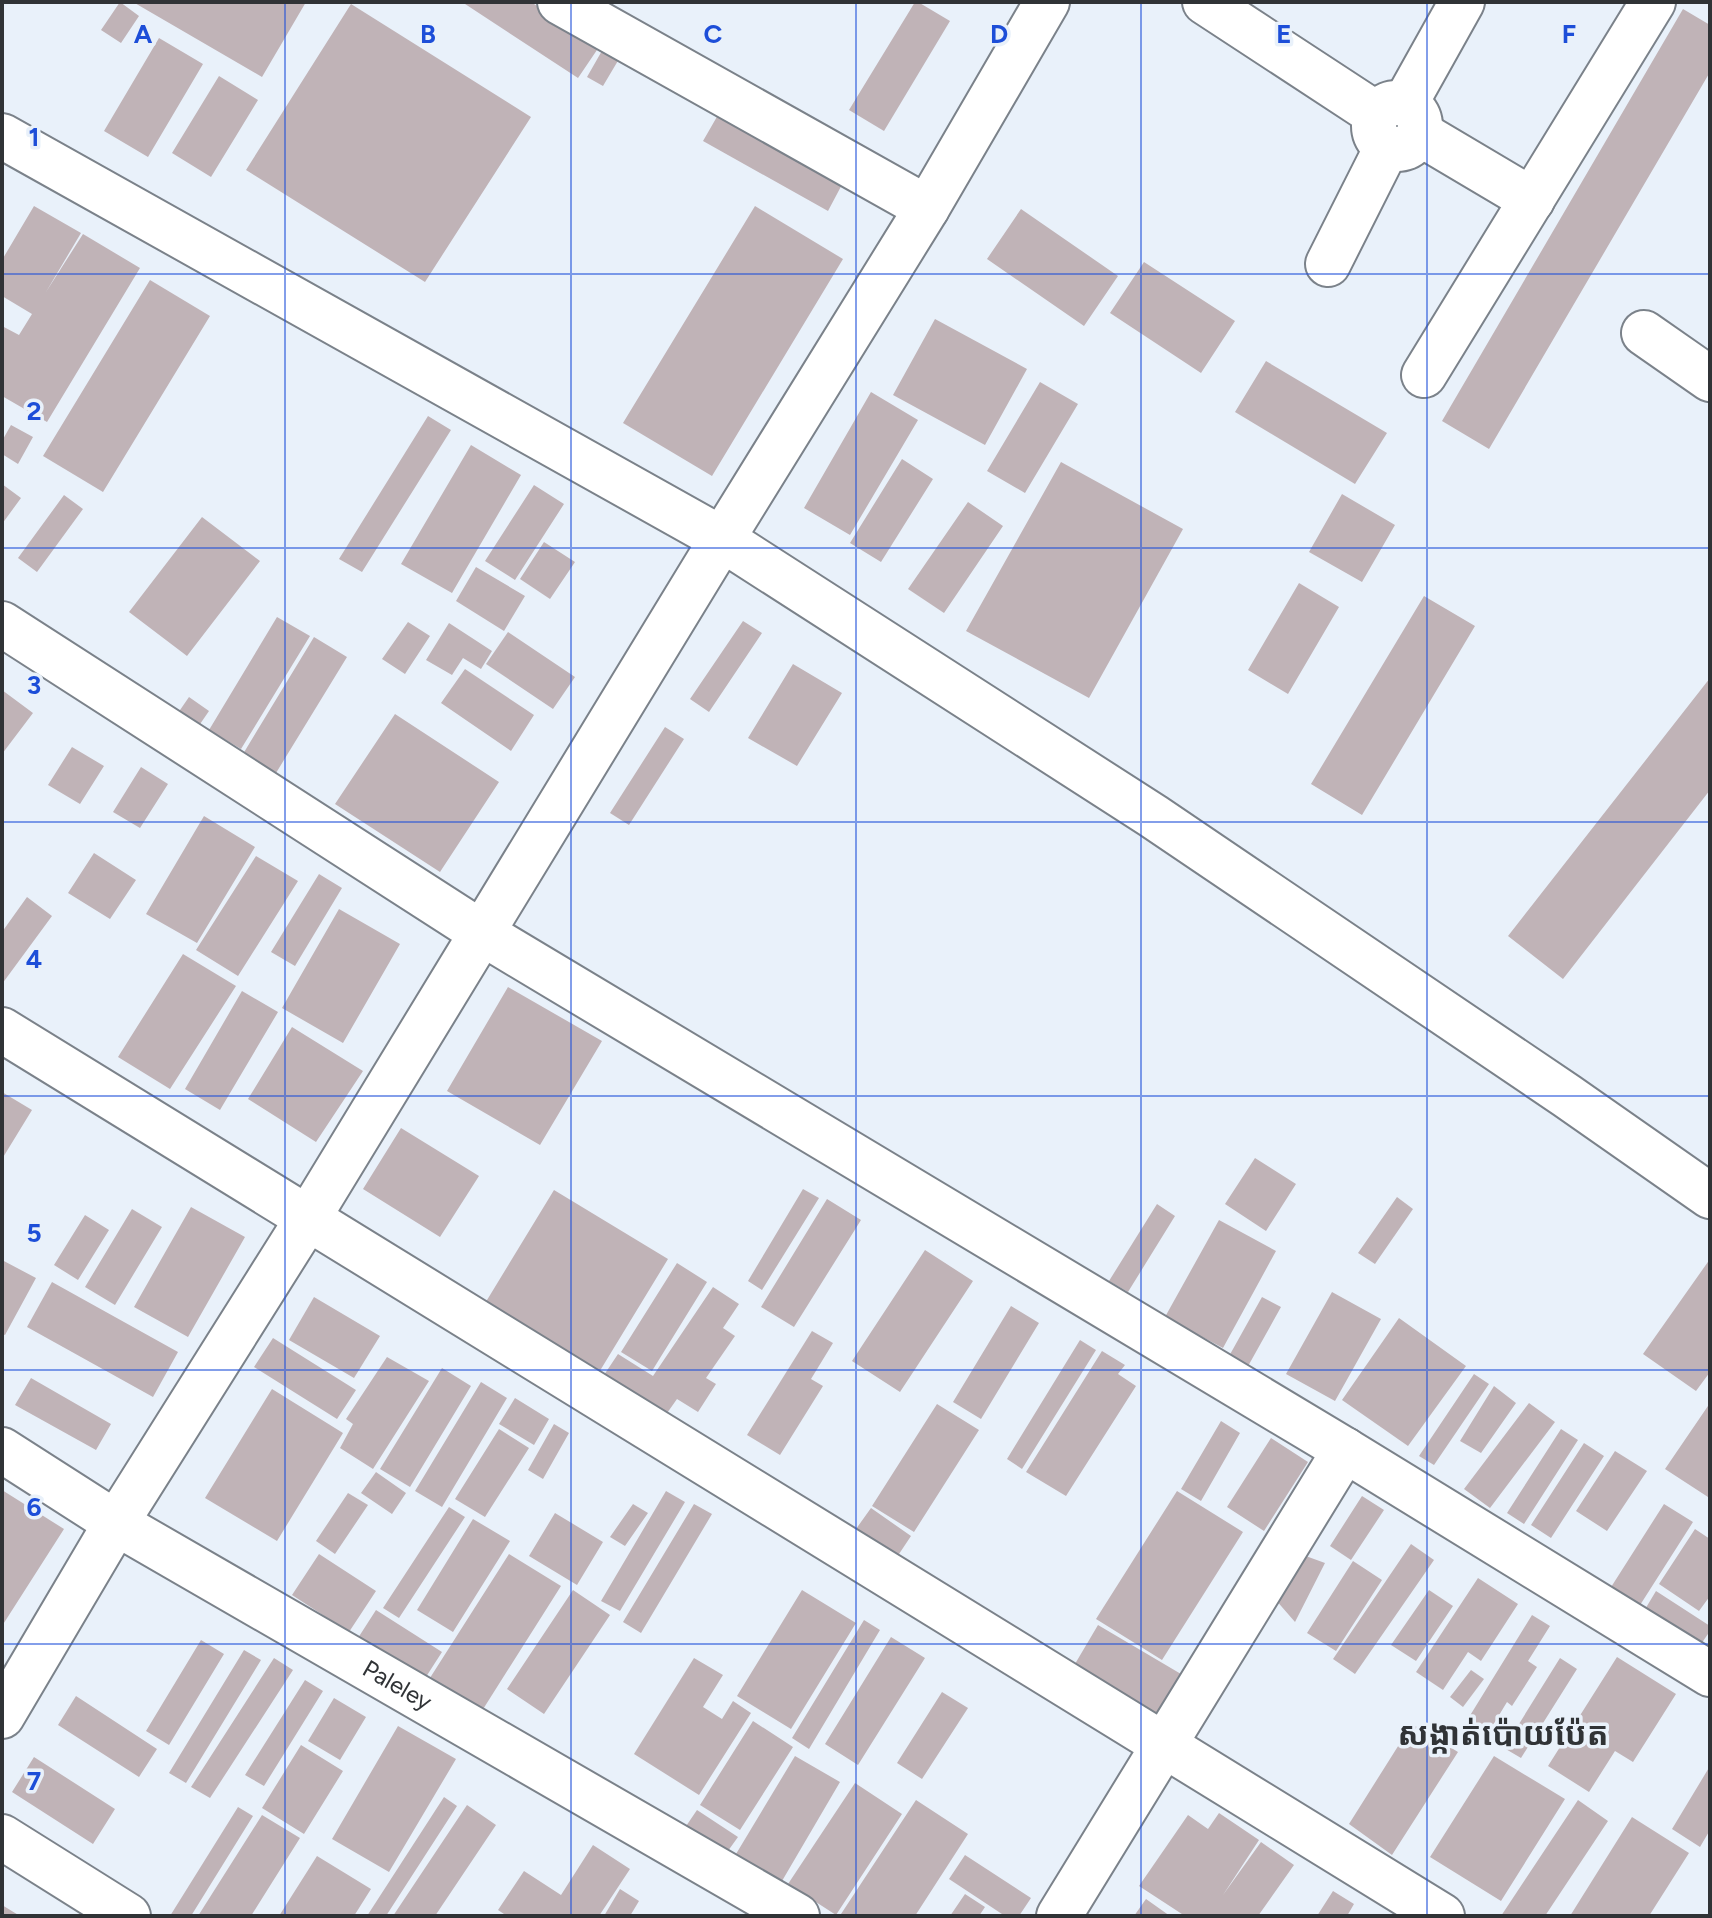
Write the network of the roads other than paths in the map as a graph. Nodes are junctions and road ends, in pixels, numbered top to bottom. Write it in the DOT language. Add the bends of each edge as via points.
graph roads {
  1 [pos="560,2"];
  2 [pos="1047,2"];
  3 [pos="1205,2"];
  4 [pos="1462,2"];
  5 [pos="1653,2"];
  6 [pos="1397,124"];
  7 [pos="2,136"];
  8 [pos="1532,200"];
  9 [pos="927,208"];
  10 [pos="1328,264"];
  11 [pos="1644,333"];
  12 [pos="1424,375"];
  13 [pos="1710,379"];
  14 [pos="722,539"];
  15 [pos="2,624"];
  16 [pos="482,933"];
  17 [pos="2,1030"];
  18 [pos="1710,1196"];
  19 [pos="308,1218"];
  20 [pos="2,1450"];
  21 [pos="1345,1450"];
  22 [pos="116,1523"];
  23 [pos="1710,1674"];
  24 [pos="2,1716"];
  25 [pos="1165,1745"];
  26 [pos="2,1837"];
  27 [pos="128,1916"];
  28 [pos="797,1916"];
  29 [pos="1059,1916"];
  30 [pos="1442,1916"];
  1 -- 9 [label="street"];
  2 -- 9 [label="street"];
  3 -- 6 [label="street"];
  4 -- 6 [label="street"];
  5 -- 8 [label="street"];
  6 -- 8 [label="street"];
  6 -- 10 [label="street"];
  7 -- 14 [label="street"];
  8 -- 12 [label="street"];
  9 -- 14 [label="street"];
  11 -- 13 [label="street"];
  14 -- 16 [label="street"];
  14 -- 18 [label="street" via="1153,816"];
  15 -- 16 [label="street"];
  16 -- 19 [label="street"];
  16 -- 21 [label="street"];
  17 -- 19 [label="street"];
  19 -- 22 [label="street"];
  19 -- 25 [label="street"];
  20 -- 22 [label="street, Paleley"];
  21 -- 23 [label="street"];
  21 -- 25 [label="street"];
  22 -- 24 [label="street"];
  22 -- 28 [label="street, Paleley"];
  25 -- 29 [label="street"];
  25 -- 30 [label="street"];
  26 -- 27 [label="street"];
}
